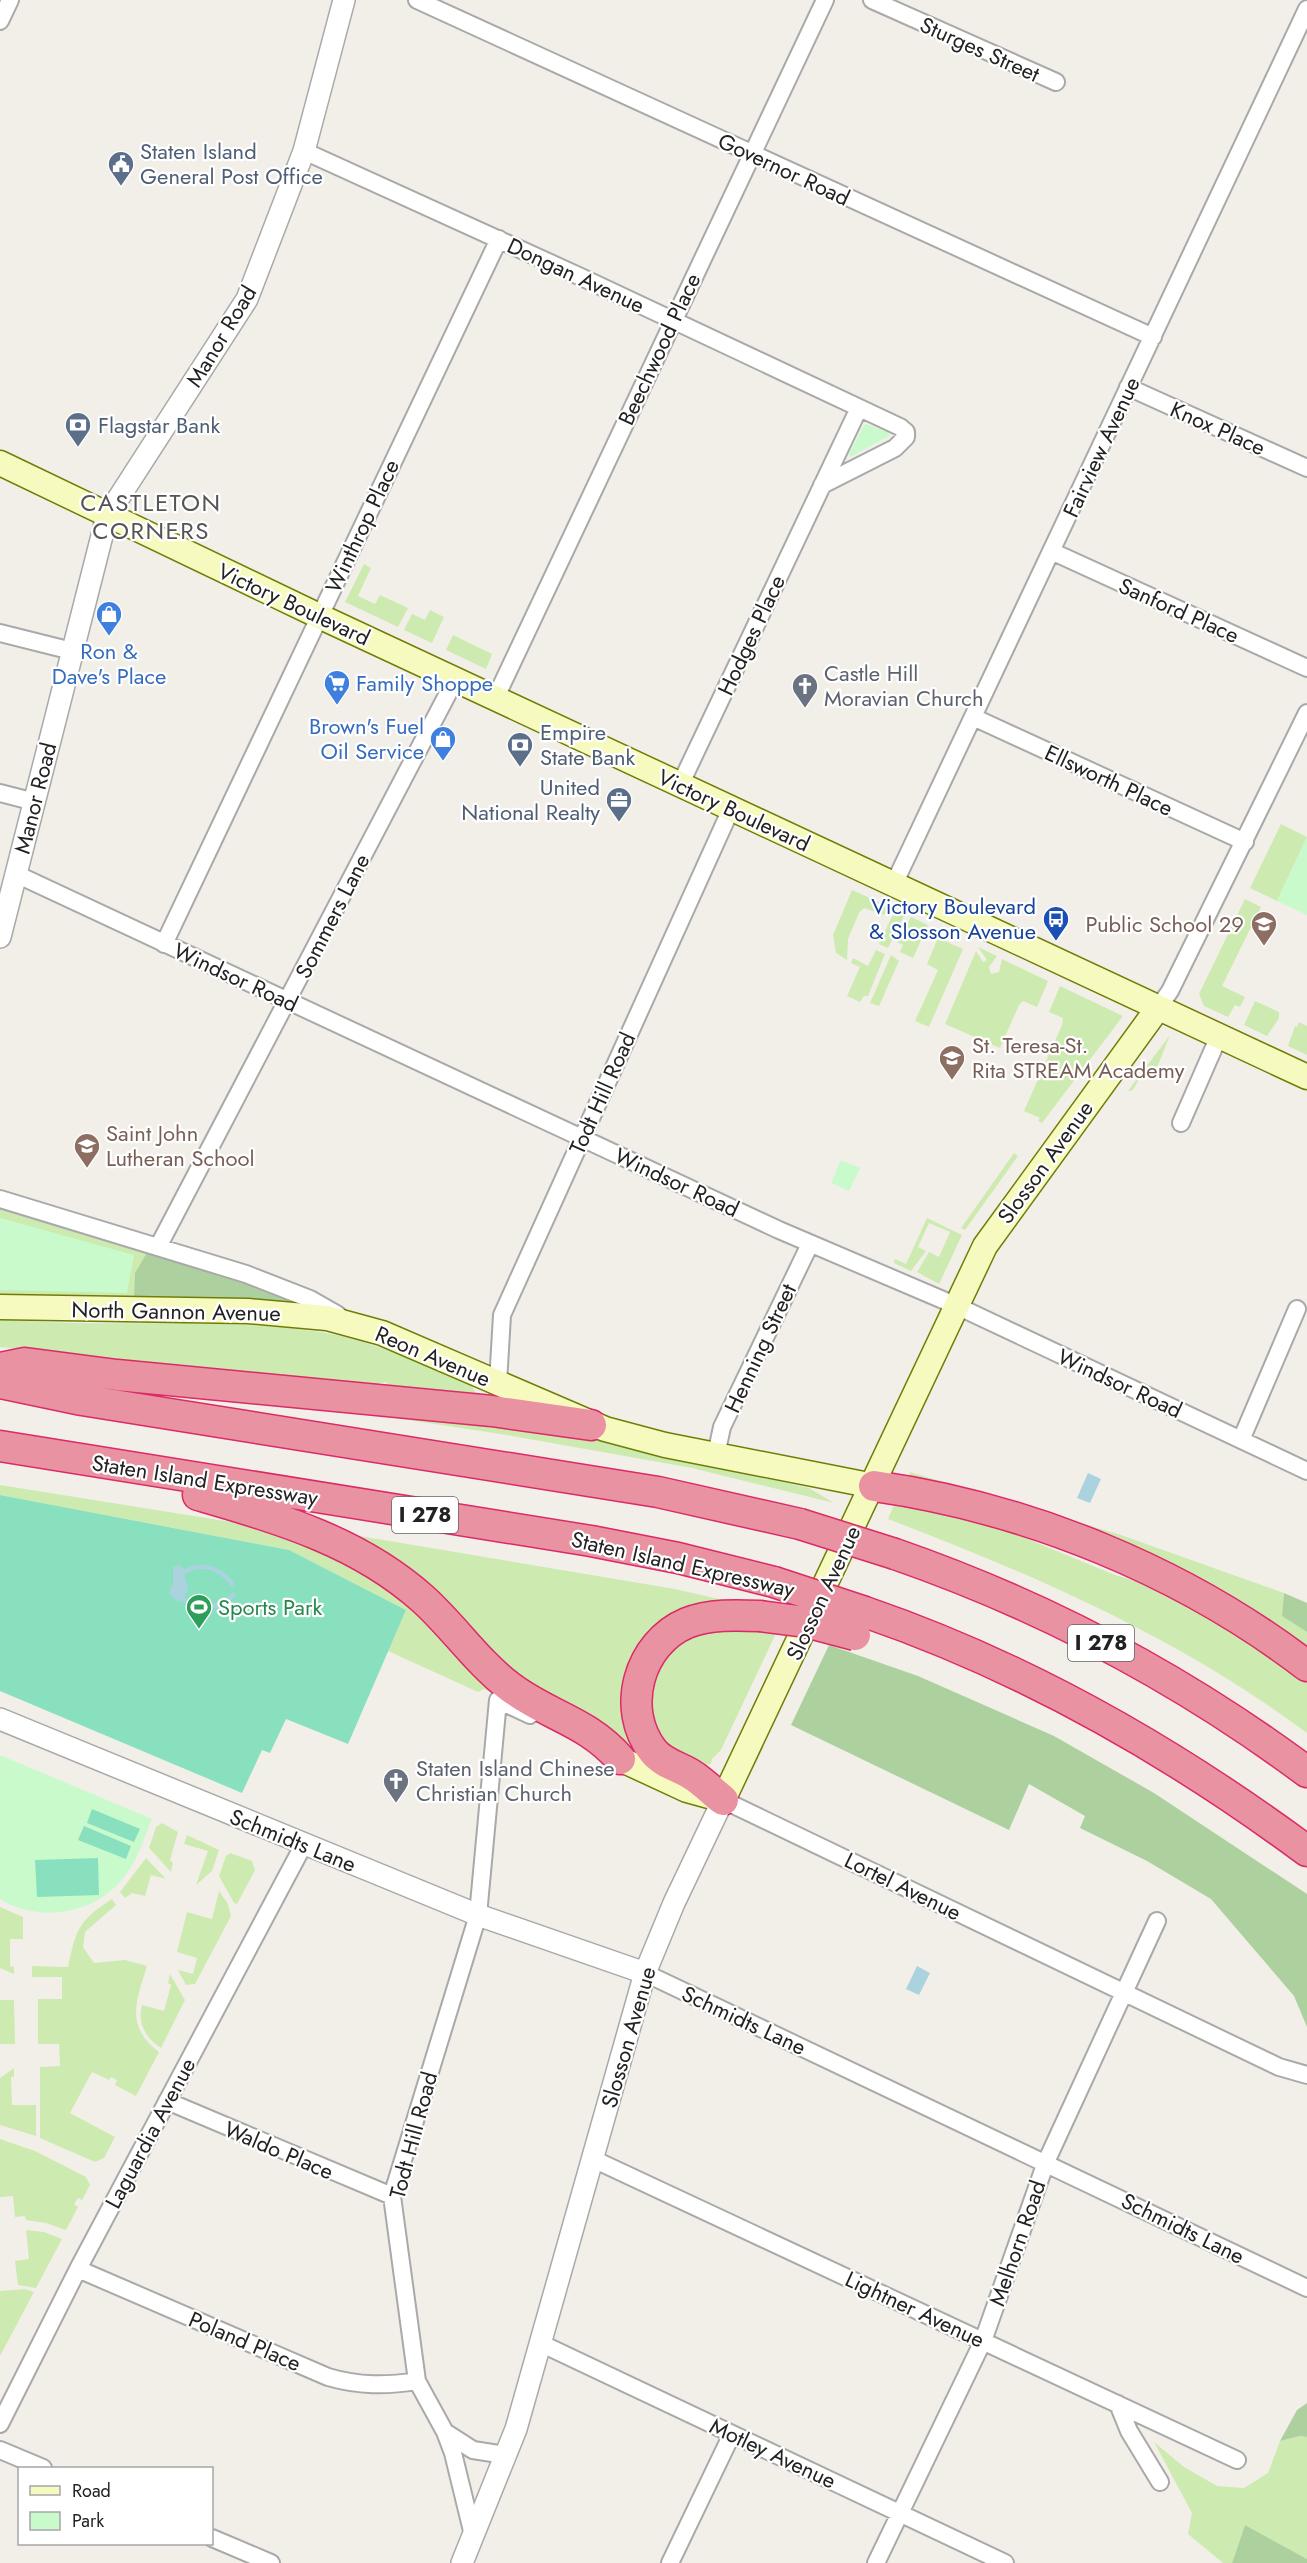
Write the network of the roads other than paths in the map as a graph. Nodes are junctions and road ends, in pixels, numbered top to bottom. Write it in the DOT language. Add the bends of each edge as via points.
graph roads {
  1 [pos="10,0"];
  2 [pos="344,0"];
  3 [pos="417,0"];
  4 [pos="825,0"];
  5 [pos="872,0"];
  6 [pos="1307,9"];
  7 [pos="0,21"];
  8 [pos="1056,82"];
  9 [pos="304,151"];
  10 [pos="752,154"];
  11 [pos="499,239"];
  12 [pos="673,320"];
  13 [pos="1152,337"];
  14 [pos="1128,387"];
  15 [pos="859,408"];
  16 [pos="0,463"];
  17 [pos="1307,468"];
  18 [pos="822,485"];
  19 [pos="107,516"];
  20 [pos="1051,551"];
  21 [pos="319,616"];
  22 [pos="0,633"];
  23 [pos="72,651"];
  24 [pos="1307,668"];
  25 [pos="455,680"];
  26 [pos="495,699"];
  27 [pos="1307,713"];
  28 [pos="973,717"];
  29 [pos="680,785"];
  30 [pos="0,793"];
  31 [pos="35,802"];
  32 [pos="731,809"];
  33 [pos="1245,842"];
  34 [pos="16,874"];
  35 [pos="894,884"];
  36 [pos="0,937"];
  37 [pos="164,944"];
  38 [pos="288,1002"];
  39 [pos="1158,1008"];
  40 [pos="1219,1036"];
  41 [pos="1307,1077"];
  42 [pos="1181,1123"];
  43 [pos="582,1138"];
  44 [pos="0,1199"];
  45 [pos="810,1244"];
  46 [pos="158,1248"];
  47 [pos="957,1306"];
  48 [pos="0,1307"];
  49 [pos="1297,1309"];
  50 [pos="352,1323"];
  51 [pos="0,1368"];
  52 [pos="0,1383"];
  53 [pos="498,1383"];
  54 [pos="591,1425"];
  55 [pos="1241,1440"];
  56 [pos="0,1446"];
  57 [pos="716,1455"];
  58 [pos="74,1459"];
  59 [pos="1307,1471"];
  60 [pos="874,1486"];
  61 [pos="860,1623"];
  62 [pos="1307,1666"];
  63 [pos="498,1700"];
  64 [pos="0,1719"];
  65 [pos="620,1759"];
  66 [pos="1307,1772"];
  67 [pos="723,1800"];
  68 [pos="304,1844"];
  69 [pos="1307,1851"];
  70 [pos="478,1916"];
  71 [pos="1157,1921"];
  72 [pos="645,1973"];
  73 [pos="1123,1991"];
  74 [pos="1307,2075"];
  75 [pos="167,2101"];
  76 [pos="593,2159"];
  77 [pos="1046,2162"];
  78 [pos="392,2196"];
  79 [pos="78,2270"];
  80 [pos="1307,2288"];
  81 [pos="983,2341"];
  82 [pos="540,2343"];
  83 [pos="417,2381"];
  84 [pos="1118,2404"];
  85 [pos="0,2424"];
  86 [pos="445,2432"];
  87 [pos="732,2434"];
  88 [pos="0,2450"];
  89 [pos="505,2455"];
  90 [pos="1237,2460"];
  91 [pos="39,2467"];
  92 [pos="1160,2482"];
  93 [pos="900,2513"];
  94 [pos="473,2535"];
  95 [pos="213,2538"];
  96 [pos="271,2563"];
  97 [pos="462,2563"];
  98 [pos="670,2563"];
  99 [pos="876,2563"];
  100 [pos="1005,2563"];
  1 -- 7 [label="street"];
  2 -- 9 [label="street, Manor Road"];
  3 -- 10 [label="street, Governor Road"];
  4 -- 10 [label="street, Beechwood Place"];
  5 -- 8 [label="street, Sturges Street"];
  6 -- 13 [label="street, Fairview Avenue"];
  9 -- 11 [label="street, Dongan Avenue"];
  9 -- 19 [label="street, Manor Road" via="247,299"];
  10 -- 12 [label="street, Beechwood Place"];
  10 -- 13 [label="street, Governor Road"];
  11 -- 12 [label="street, Dongan Avenue"];
  11 -- 21 [label="street, Winthrop Place"];
  12 -- 15 [label="street, Dongan Avenue"];
  12 -- 26 [label="street, Beechwood Place"];
  13 -- 14 [label="street, Fairview Avenue"];
  14 -- 17 [label="street, Knox Place"];
  14 -- 20 [label="street, Fairview Avenue"];
  15 -- 18 [label="street, Hodges Place"];
  15 -- 18 [label="street, Dongan Avenue" via="900,427 906,437 895,448"];
  16 -- 19 [label="main road, Victory Boulevard"];
  18 -- 29 [label="street, Hodges Place"];
  19 -- 21 [label="main road, Victory Boulevard"];
  19 -- 23 [label="street, Manor Road"];
  20 -- 24 [label="street, Sanford Place"];
  20 -- 28 [label="street, Fairview Avenue"];
  21 -- 25 [label="main road, Victory Boulevard"];
  21 -- 37 [label="street, Winthrop Place"];
  22 -- 23 [label="street"];
  23 -- 31 [label="street, Manor Road"];
  25 -- 26 [label="main road, Victory Boulevard"];
  25 -- 38 [label="street, Sommers Lane"];
  26 -- 29 [label="main road, Victory Boulevard"];
  27 -- 33 [label="street, Slosson Avenue"];
  28 -- 33 [label="street, Ellsworth Place"];
  28 -- 35 [label="street, Fairview Avenue"];
  29 -- 32 [label="main road, Victory Boulevard"];
  30 -- 31 [label="street"];
  31 -- 34 [label="street, Manor Road"];
  32 -- 35 [label="main road, Victory Boulevard"];
  32 -- 43 [label="street, Todt Hill Road"];
  33 -- 39 [label="street, Slosson Avenue"];
  34 -- 36 [label="street, Manor Road"];
  34 -- 37 [label="street, Windsor Road"];
  35 -- 39 [label="main road, Victory Boulevard"];
  37 -- 38 [label="street, Windsor Road"];
  38 -- 43 [label="street, Windsor Road"];
  38 -- 46 [label="street, Sommers Lane"];
  39 -- 40 [label="main road, Victory Boulevard"];
  39 -- 47 [label="main road, Slosson Avenue" via="1008,1211 985,1246"];
  40 -- 41 [label="main road, Victory Boulevard"];
  40 -- 42 [label="street"];
  43 -- 45 [label="street, Windsor Road"];
  43 -- 53 [label="street, Todt Hill Road" via="502,1315"];
  44 -- 46 [label="street, Reon Avenue"];
  45 -- 47 [label="street, Windsor Road"];
  45 -- 57 [label="street, Henning Street" via="722,1427"];
  46 -- 50 [label="street, Reon Avenue" via="288,1290"];
  47 -- 55 [label="street, Windsor Road"];
  47 -- 60 [label="main road, Slosson Avenue"];
  48 -- 50 [label="main road, North Gannon Avenue" via="267,1312"];
  49 -- 55 [label="street"];
  50 -- 53 [label="main road, Reon Avenue"];
  51 -- 54 [label="highway" via="25,1363 492,1411"];
  52 -- 66 [label="highway, I 278, bridge" via="82,1400 649,1490 800,1524 983,1587 1096,1640 1198,1698"];
  53 -- 54 [label="main road, Reon Avenue"];
  54 -- 57 [label="main road, Reon Avenue"];
  55 -- 59 [label="street, Windsor Road"];
  56 -- 58 [label="highway, Staten Island Expressway / I 278"];
  57 -- 60 [label="main road, Reon Avenue"];
  58 -- 61 [label="highway, Staten Island Expressway / I 278, bridge" via="591,1541 688,1560 774,1582"];
  58 -- 65 [label="highway" via="287,1521 352,1549 422,1598 511,1688 595,1734"];
  60 -- 62 [label="highway" via="988,1510 1100,1550 1192,1590"];
  60 -- 67 [label="main road, Slosson Avenue"];
  61 -- 67 [label="highway, bridge" via="710,1617 679,1627 651,1652 638,1685 638,1716 652,1750"];
  61 -- 69 [label="highway, Staten Island Expressway / I 278" via="957,1648 1044,1687 1154,1747"];
  63 -- 65 [label="street, Lortel Avenue"];
  63 -- 70 [label="street, Todt Hill Road"];
  64 -- 68 [label="street, Schmidts Lane"];
  65 -- 67 [label="main road, Lortel Avenue" via="687,1790"];
  67 -- 72 [label="street, Slosson Avenue"];
  67 -- 73 [label="street, Lortel Avenue"];
  68 -- 70 [label="street, Schmidts Lane"];
  68 -- 75 [label="street, Laguardia Avenue"];
  70 -- 72 [label="street, Schmidts Lane"];
  70 -- 78 [label="street, Todt Hill Road"];
  71 -- 73 [label="street, Melhorn Road"];
  72 -- 76 [label="street, Slosson Avenue"];
  72 -- 77 [label="street, Schmidts Lane"];
  73 -- 74 [label="street, Lortel Avenue" via="1279,2067"];
  73 -- 77 [label="street, Melhorn Road"];
  75 -- 78 [label="street, Waldo Place"];
  75 -- 79 [label="street, Laguardia Avenue"];
  76 -- 81 [label="street, Lightner Avenue"];
  76 -- 82 [label="street, Slosson Avenue"];
  77 -- 80 [label="street, Schmidts Lane"];
  77 -- 81 [label="street, Melhorn Road"];
  78 -- 83 [label="street, Todt Hill Road"];
  79 -- 83 [label="street, Poland Place" via="328,2377 366,2385"];
  79 -- 85 [label="street, Laguardia Avenue"];
  81 -- 84 [label="street, Lightner Avenue"];
  81 -- 93 [label="street, Melhorn Road"];
  82 -- 87 [label="street, Motley Avenue"];
  82 -- 89 [label="street, Slosson Avenue"];
  83 -- 86 [label="street, Todt Hill Road"];
  84 -- 90 [label="street, Lightner Avenue"];
  84 -- 92 [label="street" via="1129,2431"];
  86 -- 89 [label="street" via="473,2450"];
  86 -- 94 [label="street, Todt Hill Road"];
  87 -- 93 [label="street, Motley Avenue"];
  87 -- 98 [label="street"];
  88 -- 91 [label="street"];
  89 -- 94 [label="street, Slosson Avenue"];
  93 -- 99 [label="street, Melhorn Road"];
  93 -- 100 [label="street, Motley Avenue"];
  94 -- 97 [label="street"];
  95 -- 96 [label="street"];
}
